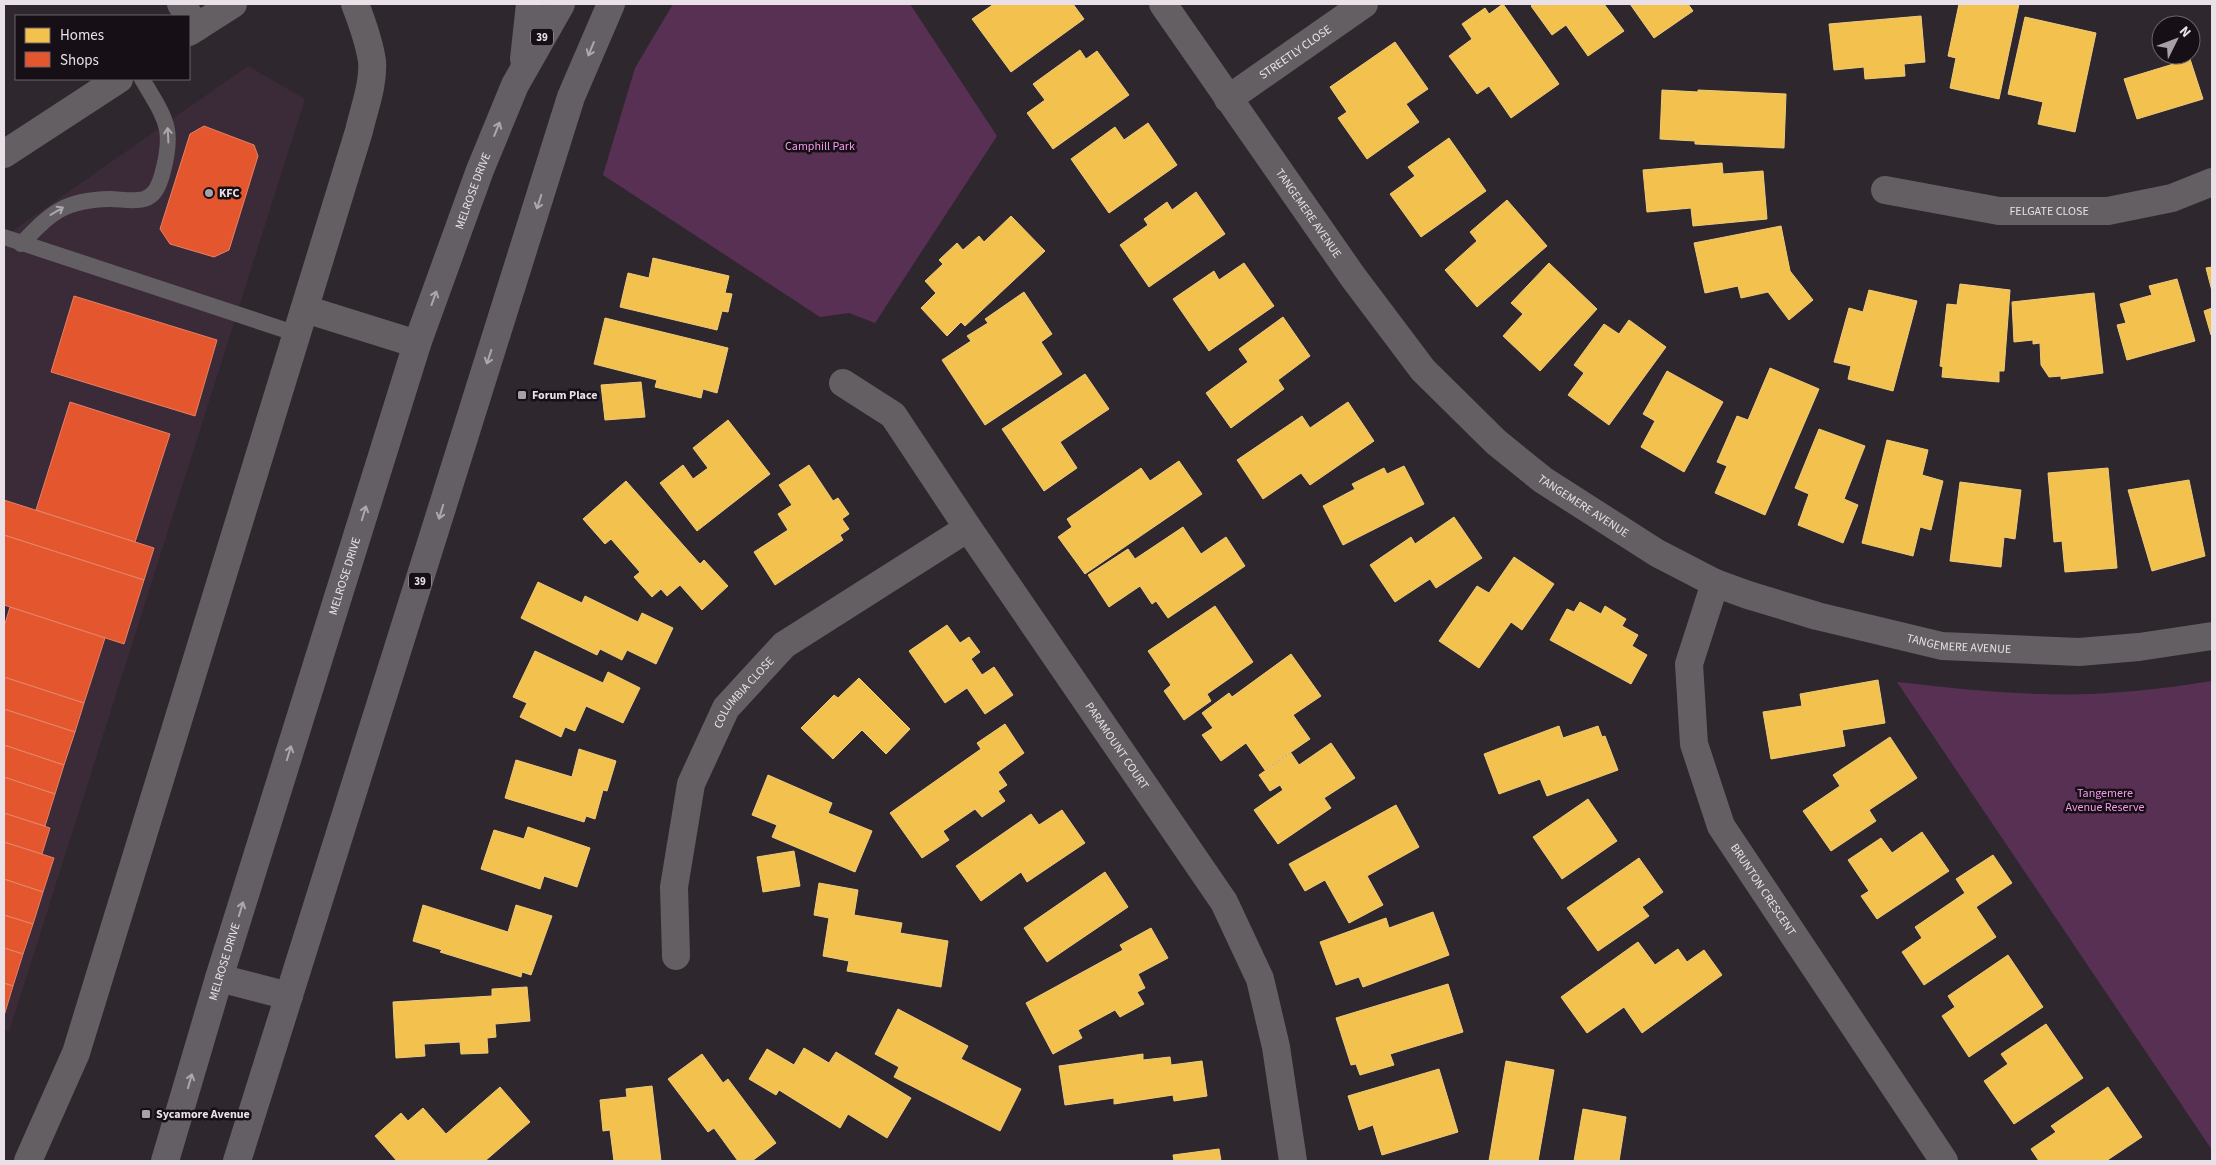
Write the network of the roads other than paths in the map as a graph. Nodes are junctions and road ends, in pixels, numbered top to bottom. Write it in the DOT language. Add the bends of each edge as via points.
graph roads {
  1 [pos="232,4"];
  2 [pos="354,4"];
  3 [pos="530,4"];
  4 [pos="562,4"];
  5 [pos="610,4"];
  6 [pos="1163,4"];
  7 [pos="1364,4"];
  8 [pos="193,30"];
  9 [pos="522,71"];
  10 [pos="116,80"];
  11 [pos="143,80"];
  12 [pos="1228,99"];
  13 [pos="4,154"];
  14 [pos="2212,182"];
  15 [pos="1885,190"];
  16 [pos="4,237"];
  17 [pos="21,244"];
  18 [pos="301,322"];
  19 [pos="418,344"];
  20 [pos="843,383"];
  21 [pos="968,528"];
  22 [pos="1715,583"];
  23 [pos="2212,636"];
  24 [pos="676,956"];
  25 [pos="219,978"];
  26 [pos="289,996"];
  27 [pos="28,1161"];
  28 [pos="165,1161"];
  29 [pos="237,1161"];
  30 [pos="1292,1161"];
  31 [pos="1944,1161"];
  1 -- 8 [label="street"];
  2 -- 18 [label="street" via="372,62 370,81 359,131"];
  3 -- 9 [label="main road"];
  4 -- 9 [label="main road, MELROSE DRIVE / 39"];
  5 -- 26 [label="main road, 39, one-way" via="571,97"];
  6 -- 12 [label="street, TANGEMERE AVENUE"];
  7 -- 12 [label="street, STREETLY CLOSE"];
  19 -- 9 [label="main road, MELROSE DRIVE / 39, one-way" via="480,170"];
  10 -- 13 [label="street"];
  17 -- 11 [label="lane, one-way" via="47,217 65,206 88,199 144,200 153,194 169,150 168,130 163,114"];
  12 -- 22 [label="street, TANGEMERE AVENUE" via="1374,306 1446,395 1543,480 1657,553"];
  14 -- 15 [label="street, FELGATE CLOSE" via="2172,198 2108,211 2000,211"];
  16 -- 17 [label="lane"];
  17 -- 18 [label="lane"];
  18 -- 19 [label="street"];
  18 -- 27 [label="street" via="76,1053"];
  25 -- 19 [label="main road, MELROSE DRIVE / 39, one-way"];
  20 -- 21 [label="street, PARAMOUNT COURT" via="893,415"];
  21 -- 24 [label="street, COLUMBIA CLOSE" via="784,645 726,708 691,784 674,887"];
  21 -- 30 [label="street, PARAMOUNT COURT" via="1224,902 1260,979 1276,1047"];
  22 -- 23 [label="street, TANGEMERE AVENUE" via="1817,616 1942,646 2079,652"];
  22 -- 31 [label="street, BRUNTON CRESCENT" via="1689,664 1694,744 1721,826"];
  25 -- 26 [label="main road"];
  28 -- 25 [label="main road, MELROSE DRIVE / 39, one-way"];
  26 -- 29 [label="main road, 39"];
}
